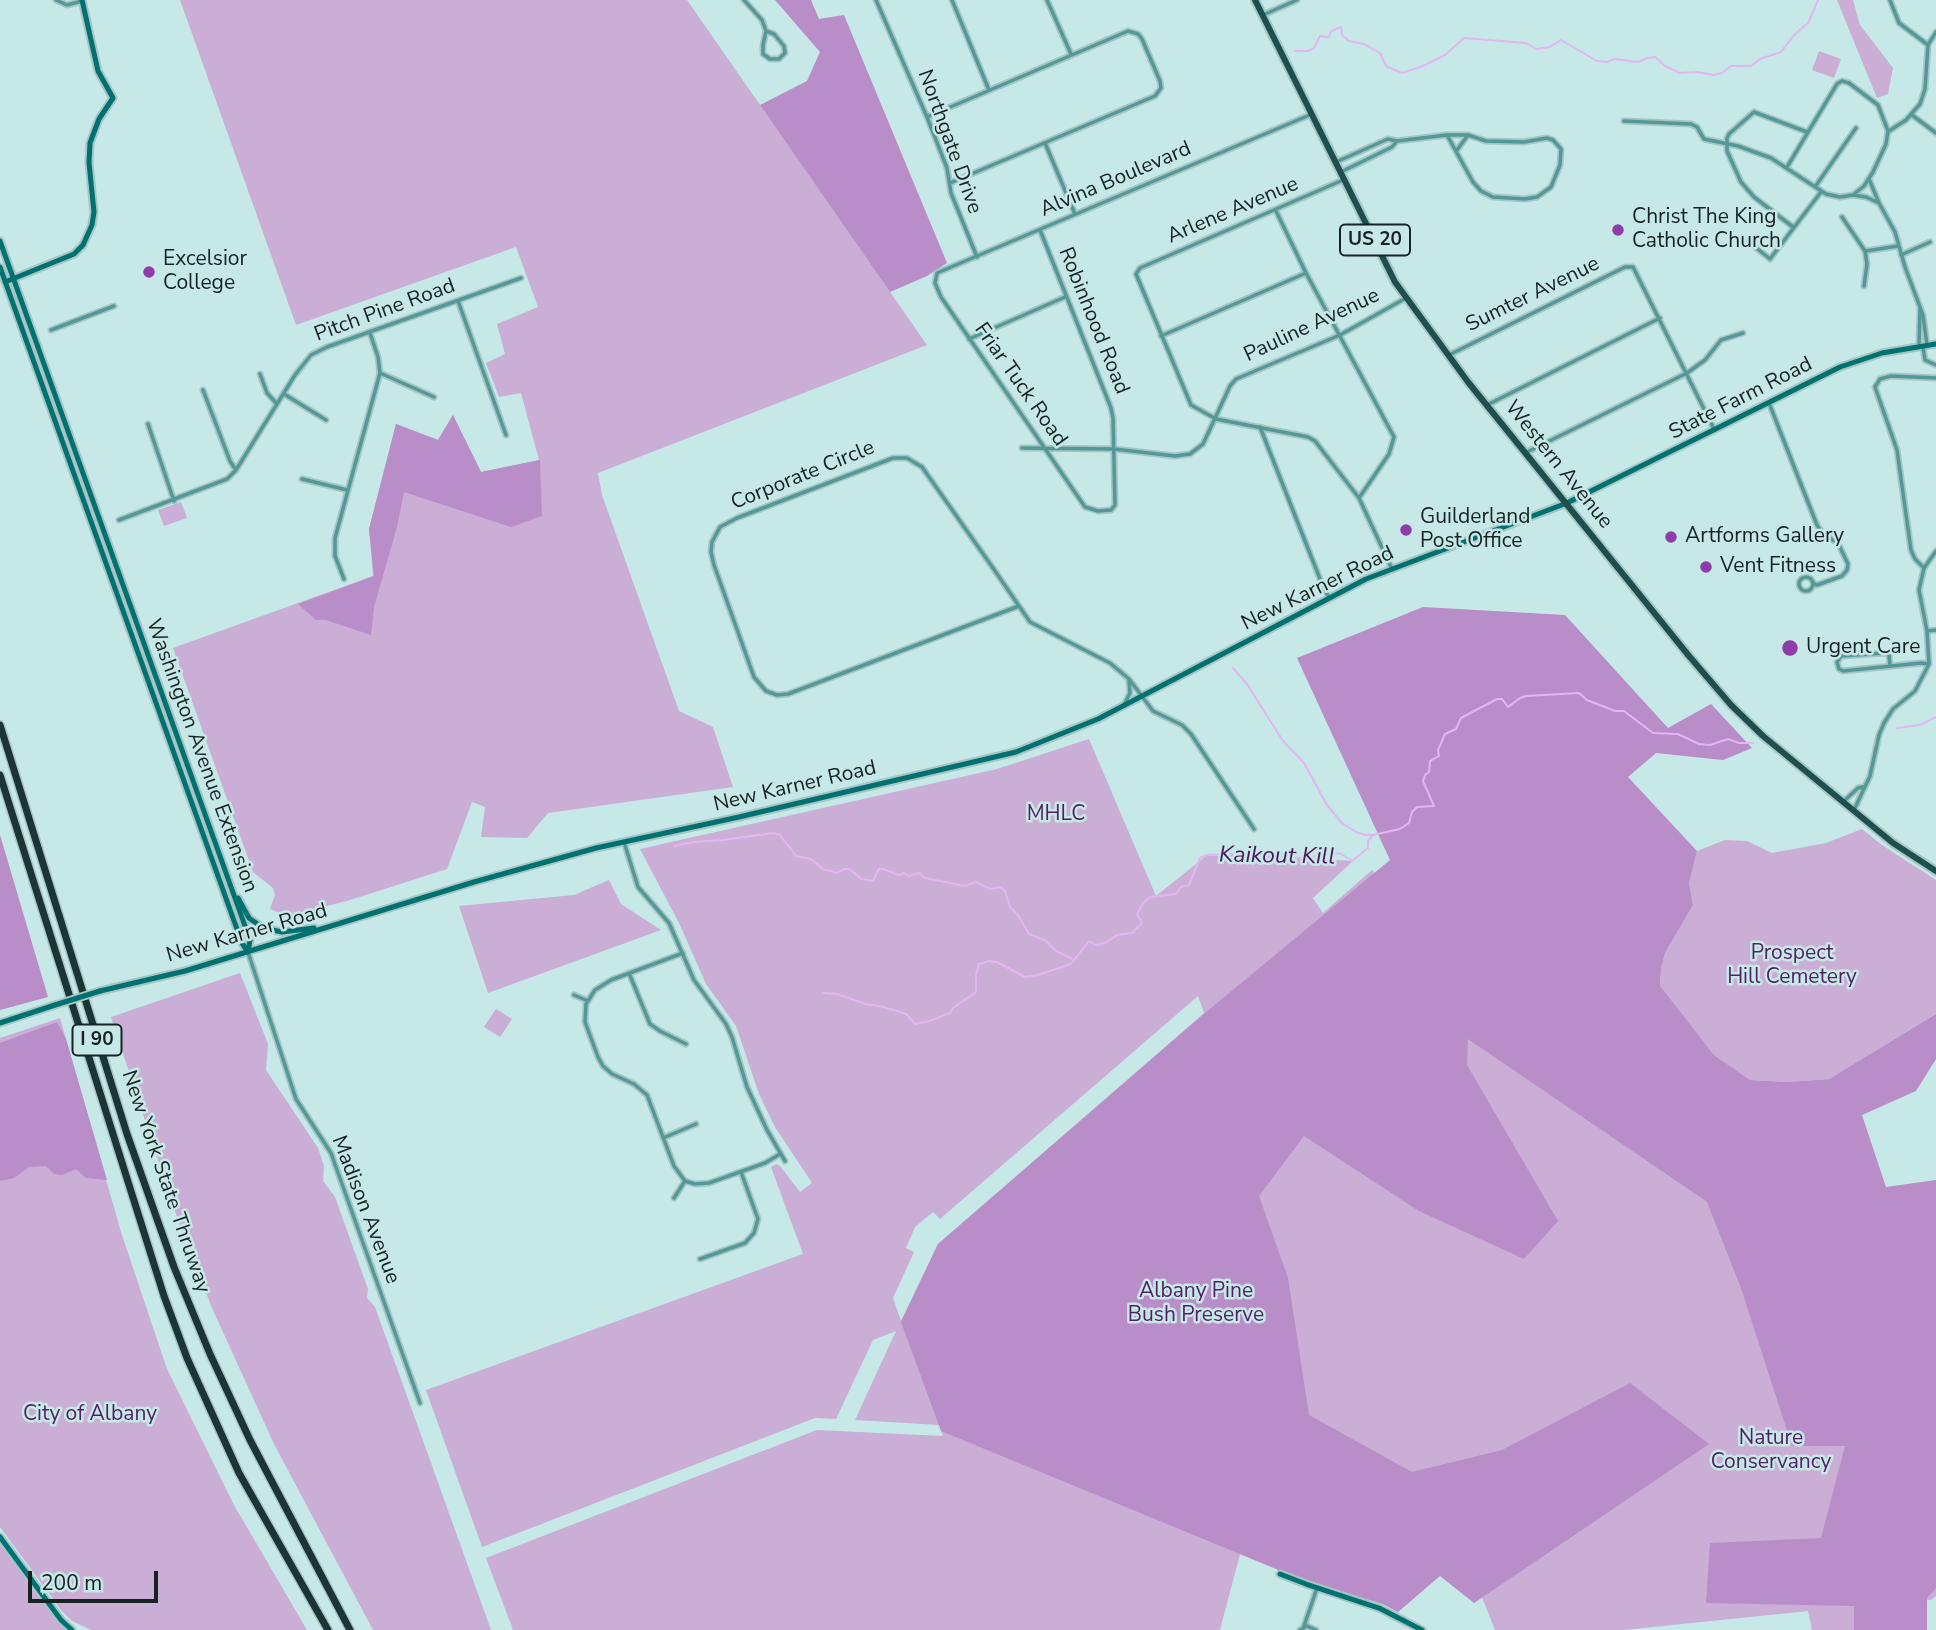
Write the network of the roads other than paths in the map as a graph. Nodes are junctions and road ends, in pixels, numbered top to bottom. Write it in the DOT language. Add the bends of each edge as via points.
graph roads {
  1 [pos="56,0"];
  2 [pos="744,0"];
  3 [pos="876,0"];
  4 [pos="952,0"];
  5 [pos="1047,0"];
  6 [pos="1255,0"];
  7 [pos="1297,0"];
  8 [pos="1890,0"];
  9 [pos="82,1"];
  10 [pos="1263,15"];
  11 [pos="766,30"];
  12 [pos="1936,32"];
  13 [pos="1928,45"];
  14 [pos="1071,54"];
  15 [pos="989,90"];
  16 [pos="1312,114"];
  17 [pos="1912,115"];
  18 [pos="927,117"];
  19 [pos="1624,121"];
  20 [pos="1856,128"];
  21 [pos="1888,131"];
  22 [pos="1808,132"];
  23 [pos="1936,134"];
  24 [pos="1447,135"];
  25 [pos="1468,135"];
  26 [pos="1396,141"];
  27 [pos="1045,143"];
  28 [pos="1727,143"];
  29 [pos="1456,150"];
  30 [pos="1336,162"];
  31 [pos="1786,168"];
  32 [pos="1340,172"];
  33 [pos="1869,178"];
  34 [pos="1344,179"];
  35 [pos="950,183"];
  36 [pos="1815,187"];
  37 [pos="1821,191"];
  38 [pos="1853,195"];
  39 [pos="1879,203"];
  40 [pos="1275,211"];
  41 [pos="1075,214"];
  42 [pos="1842,217"];
  43 [pos="1793,228"];
  44 [pos="1040,230"];
  45 [pos="1744,238"];
  46 [pos="0,242"];
  47 [pos="1930,242"];
  48 [pos="1898,246"];
  49 [pos="1866,251"];
  50 [pos="1901,255"];
  51 [pos="977,257"];
  52 [pos="0,267"];
  53 [pos="1306,273"];
  54 [pos="521,278"];
  55 [pos="14,279"];
  56 [pos="934,279"];
  57 [pos="5,282"];
  58 [pos="1864,286"];
  59 [pos="1065,297"];
  60 [pos="1406,298"];
  61 [pos="458,301"];
  62 [pos="114,306"];
  63 [pos="1920,307"];
  64 [pos="1660,318"];
  65 [pos="51,330"];
  66 [pos="370,333"];
  67 [pos="1743,334"];
  68 [pos="1339,335"];
  69 [pos="1161,336"];
  70 [pos="969,339"];
  71 [pos="1936,344"];
  72 [pos="1923,345"];
  73 [pos="1449,355"];
  74 [pos="1936,365"];
  75 [pos="380,373"];
  76 [pos="1687,373"];
  77 [pos="260,374"];
  78 [pos="1936,378"];
  79 [pos="203,390"];
  80 [pos="284,394"];
  81 [pos="434,397"];
  82 [pos="1769,403"];
  83 [pos="277,404"];
  84 [pos="1487,405"];
  85 [pos="1216,419"];
  86 [pos="326,420"];
  87 [pos="148,424"];
  88 [pos="1260,427"];
  89 [pos="1714,430"];
  90 [pos="506,435"];
  91 [pos="1022,448"];
  92 [pos="1044,448"];
  93 [pos="1114,449"];
  94 [pos="1525,453"];
  95 [pos="236,470"];
  96 [pos="302,479"];
  97 [pos="348,490"];
  98 [pos="1359,498"];
  99 [pos="174,501"];
  100 [pos="1567,503"];
  101 [pos="1113,508"];
  102 [pos="119,520"];
  103 [pos="1936,551"];
  104 [pos="1924,568"];
  105 [pos="1392,569"];
  106 [pos="344,579"];
  107 [pos="1813,583"];
  108 [pos="1329,597"];
  109 [pos="1019,606"];
  110 [pos="1936,630"];
  111 [pos="1927,631"];
  112 [pos="1929,664"];
  113 [pos="1890,666"];
  114 [pos="1129,679"];
  115 [pos="1142,695"];
  116 [pos="1122,706"];
  117 [pos="0,725"];
  118 [pos="0,775"];
  119 [pos="1863,788"];
  120 [pos="1843,802"];
  121 [pos="1854,810"];
  122 [pos="1254,829"];
  123 [pos="624,842"];
  124 [pos="224,870"];
  125 [pos="1936,871"];
  126 [pos="327,927"];
  127 [pos="248,952"];
  128 [pos="683,953"];
  129 [pos="629,973"];
  130 [pos="574,995"];
  131 [pos="588,1001"];
  132 [pos="0,1023"];
  133 [pos="686,1044"];
  134 [pos="696,1124"];
  135 [pos="663,1138"];
  136 [pos="780,1154"];
  137 [pos="785,1161"];
  138 [pos="741,1172"];
  139 [pos="685,1181"];
  140 [pos="674,1198"];
  141 [pos="700,1259"];
  142 [pos="420,1404"];
  143 [pos="0,1537"];
  144 [pos="1280,1574"];
  145 [pos="1317,1588"];
  146 [pos="1302,1628"];
  147 [pos="72,1630"];
  148 [pos="328,1630"];
  149 [pos="350,1630"];
  150 [pos="1316,1630"];
  151 [pos="1422,1630"];
  1 -- 9 [label="street" via="67,5"];
  2 -- 11 [label="street"];
  3 -- 18 [label="street, Northgate Drive"];
  4 -- 15 [label="street"];
  5 -- 14 [label="street"];
  6 -- 10 [label="main road, Western Avenue / US 20"];
  7 -- 10 [label="street"];
  8 -- 13 [label="street" via="1899,23"];
  9 -- 55 [label="main road" via="97,71 113,98 90,143 92,225 74,254"];
  10 -- 16 [label="main road, Western Avenue / US 20"];
  11 -- 11 [label="street" via="763,54 779,59 784,46"];
  12 -- 13 [label="street"];
  13 -- 17 [label="street" via="1925,89"];
  14 -- 15 [label="street"];
  14 -- 27 [label="street" via="1133,32 1142,39 1160,81 1160,92"];
  15 -- 18 [label="street"];
  16 -- 30 [label="main road, Western Avenue / US 20"];
  16 -- 41 [label="street, Alvina Boulevard"];
  17 -- 21 [label="street"];
  17 -- 23 [label="street"];
  18 -- 35 [label="street, Northgate Drive"];
  19 -- 28 [label="street" via="1695,125 1707,141"];
  20 -- 36 [label="street"];
  21 -- 22 [label="street" via="1876,103 1842,81"];
  21 -- 33 [label="street"];
  22 -- 28 [label="street" via="1754,112 1729,134"];
  22 -- 31 [label="street"];
  24 -- 25 [label="street"];
  24 -- 26 [label="street"];
  24 -- 29 [label="street"];
  25 -- 29 [label="street"];
  25 -- 29 [label="street" via="1486,141 1553,140 1562,153 1551,187 1531,198 1493,197 1473,182"];
  26 -- 30 [label="street" via="1388,139"];
  26 -- 32 [label="street"];
  27 -- 35 [label="street"];
  27 -- 41 [label="street"];
  28 -- 31 [label="street"];
  28 -- 43 [label="street" via="1745,188"];
  30 -- 32 [label="main road, Western Avenue / US 20"];
  31 -- 36 [label="street"];
  32 -- 34 [label="main road, Western Avenue / US 20"];
  33 -- 38 [label="street"];
  33 -- 39 [label="street"];
  34 -- 40 [label="street, Arlene Avenue"];
  34 -- 60 [label="main road, Western Avenue / US 20"];
  35 -- 51 [label="street, Northgate Drive"];
  36 -- 37 [label="street"];
  37 -- 38 [label="street" via="1840,197"];
  37 -- 43 [label="street"];
  38 -- 39 [label="street"];
  39 -- 48 [label="street"];
  40 -- 53 [label="street"];
  40 -- 69 [label="street, Arlene Avenue" via="1136,272"];
  41 -- 44 [label="street, Alvina Boulevard"];
  42 -- 49 [label="street"];
  43 -- 45 [label="street" via="1770,259"];
  44 -- 51 [label="street, Alvina Boulevard"];
  44 -- 59 [label="street, Robinhood Road"];
  46 -- 55 [label="main road, Washington Avenue Extension"];
  47 -- 50 [label="street"];
  48 -- 49 [label="street"];
  48 -- 50 [label="street"];
  49 -- 58 [label="street"];
  50 -- 63 [label="street"];
  51 -- 56 [label="street, Alvina Boulevard" via="942,270"];
  52 -- 57 [label="main road, Washington Avenue Extension"];
  53 -- 68 [label="street"];
  53 -- 69 [label="street"];
  54 -- 61 [label="street, Pitch Pine Road"];
  55 -- 57 [label="main road"];
  55 -- 124 [label="main road, Washington Avenue Extension"];
  56 -- 70 [label="street, Friar Tuck Road"];
  57 -- 127 [label="main road, Washington Avenue Extension"];
  59 -- 70 [label="street"];
  59 -- 93 [label="street, Robinhood Road" via="1111,408"];
  60 -- 68 [label="street, Pauline Avenue"];
  60 -- 73 [label="main road, Western Avenue / US 20"];
  61 -- 66 [label="street, Pitch Pine Road"];
  61 -- 90 [label="street"];
  62 -- 65 [label="street"];
  63 -- 72 [label="street"];
  63 -- 72 [label="street" via="1926,328"];
  64 -- 73 [label="street, Sumter Avenue" via="1633,267 1625,267"];
  64 -- 76 [label="street"];
  64 -- 84 [label="street"];
  66 -- 75 [label="street"];
  66 -- 80 [label="street, Pitch Pine Road" via="311,355"];
  67 -- 76 [label="street" via="1721,340"];
  68 -- 85 [label="street, Pauline Avenue" via="1236,379"];
  68 -- 98 [label="street" via="1394,437"];
  69 -- 85 [label="street" via="1191,405"];
  70 -- 92 [label="street, Friar Tuck Road"];
  71 -- 72 [label="main road, State Farm Road"];
  72 -- 74 [label="street" via="1925,360"];
  72 -- 82 [label="main road, State Farm Road" via="1840,367"];
  73 -- 84 [label="main road, Western Avenue / US 20"];
  75 -- 81 [label="street"];
  75 -- 97 [label="street"];
  76 -- 89 [label="street"];
  76 -- 94 [label="street"];
  77 -- 83 [label="street"];
  78 -- 104 [label="street" via="1891,376 1880,379 1875,390 1897,450 1911,550"];
  79 -- 95 [label="street"];
  80 -- 83 [label="street, Pitch Pine Road"];
  80 -- 86 [label="street"];
  82 -- 89 [label="main road, State Farm Road"];
  82 -- 107 [label="street" via="1817,525 1838,543 1848,564 1842,576"];
  83 -- 95 [label="street, Pitch Pine Road"];
  84 -- 94 [label="main road, Western Avenue / US 20"];
  85 -- 88 [label="street"];
  85 -- 93 [label="street, Pauline Avenue" via="1203,444 1190,454"];
  87 -- 99 [label="street"];
  88 -- 98 [label="street" via="1315,441"];
  88 -- 108 [label="street"];
  89 -- 100 [label="main road, State Farm Road"];
  91 -- 92 [label="street, Pauline Avenue"];
  92 -- 93 [label="street, Pauline Avenue"];
  92 -- 101 [label="street, Friar Tuck Road" via="1085,507 1098,511"];
  93 -- 101 [label="street, Robinhood Road"];
  94 -- 100 [label="main road, Western Avenue / US 20"];
  95 -- 99 [label="street, Pitch Pine Road" via="223,482"];
  96 -- 97 [label="street"];
  97 -- 106 [label="street" via="334,550"];
  98 -- 105 [label="street"];
  99 -- 102 [label="street, Pitch Pine Road"];
  100 -- 105 [label="main road, New Karner Road"];
  100 -- 120 [label="main road, Western Avenue / US 20" via="1718,691 1763,736"];
  103 -- 104 [label="street"];
  104 -- 111 [label="street" via="1919,590"];
  105 -- 108 [label="main road, New Karner Road"];
  108 -- 115 [label="main road, New Karner Road"];
  109 -- 109 [label="street, Corporate Circle" via="922,467 907,457 893,458 737,518 720,527 710,552 754,677 766,691 777,695"];
  109 -- 114 [label="street, Corporate Circle" via="1035,626 1103,658"];
  110 -- 111 [label="street"];
  111 -- 112 [label="street"];
  112 -- 113 [label="street"];
  112 -- 119 [label="street" via="1915,691 1884,723"];
  113 -- 113 [label="street" via="1885,653 1842,656 1837,662 1843,671"];
  114 -- 115 [label="street, Corporate Circle"];
  114 -- 116 [label="street" via="1130,693"];
  115 -- 116 [label="main road, New Karner Road"];
  115 -- 122 [label="street, Corporate Circle" via="1153,711 1191,734"];
  116 -- 123 [label="main road, New Karner Road" via="1000,757"];
  117 -- 149 [label="highway, New York State Thruway / I 90" via="131,1145 178,1278 250,1440"];
  118 -- 148 [label="highway, New York State Thruway / I 90" via="187,1358 239,1473"];
  119 -- 120 [label="street"];
  119 -- 121 [label="street"];
  120 -- 121 [label="main road, Western Avenue / US 20"];
  121 -- 125 [label="main road, Western Avenue / US 20"];
  123 -- 126 [label="main road, New Karner Road"];
  123 -- 128 [label="street" via="634,879 669,923"];
  124 -- 126 [label="main road" via="245,913 258,925 275,931"];
  124 -- 127 [label="main road, Washington Avenue Extension" via="250,940"];
  126 -- 127 [label="main road, New Karner Road"];
  127 -- 132 [label="main road, New Karner Road, bridge"];
  127 -- 142 [label="street, Madison Avenue" via="296,1100 331,1153"];
  128 -- 129 [label="street"];
  128 -- 136 [label="street" via="694,980 732,1037 747,1087"];
  129 -- 131 [label="street" via="600,985"];
  129 -- 133 [label="street" via="650,1024"];
  130 -- 131 [label="street"];
  131 -- 135 [label="street" via="586,1022 598,1057 612,1074 647,1095"];
  134 -- 135 [label="street"];
  135 -- 139 [label="street"];
  136 -- 137 [label="street"];
  136 -- 138 [label="street"];
  138 -- 139 [label="street" via="709,1183"];
  138 -- 141 [label="street" via="758,1219 754,1233 745,1243"];
  139 -- 140 [label="street"];
  143 -- 147 [label="main road"];
  144 -- 145 [label="main road"];
  145 -- 146 [label="street"];
  145 -- 151 [label="main road" via="1379,1608"];
  146 -- 150 [label="street"];
}
